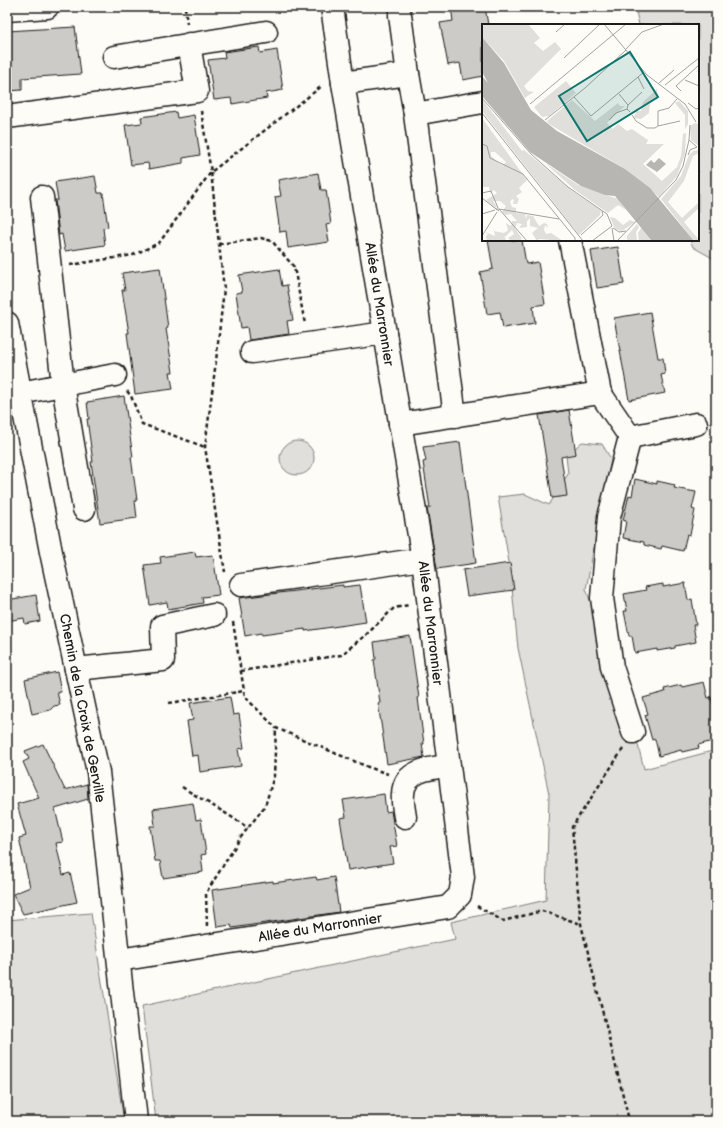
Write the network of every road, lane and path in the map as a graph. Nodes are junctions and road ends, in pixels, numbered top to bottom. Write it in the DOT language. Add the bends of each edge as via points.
graph roads {
  1 [pos="47,7"];
  2 [pos="332,7"];
  3 [pos="7,10"];
  4 [pos="400,15"];
  5 [pos="266,32"];
  6 [pos="189,44"];
  7 [pos="114,57"];
  8 [pos="408,74"];
  9 [pos="342,77"];
  10 [pos="197,91"];
  11 [pos="482,102"];
  12 [pos="415,114"];
  13 [pos="7,117"];
  14 [pos="211,172"];
  15 [pos="42,197"];
  16 [pos="570,241"];
  17 [pos="219,244"];
  18 [pos="50,268"];
  19 [pos="7,323"];
  20 [pos="385,334"];
  21 [pos="309,344"];
  22 [pos="252,352"];
  23 [pos="115,375"];
  24 [pos="63,384"];
  25 [pos="600,392"];
  26 [pos="20,393"];
  27 [pos="455,416"];
  28 [pos="400,424"];
  29 [pos="696,424"];
  30 [pos="630,437"];
  31 [pos="204,448"];
  32 [pos="84,509"];
  33 [pos="423,559"];
  34 [pos="234,582"];
  35 [pos="428,600"];
  36 [pos="223,618"];
  37 [pos="76,669"];
  38 [pos="241,671"];
  39 [pos="244,691"];
  40 [pos="169,703"];
  41 [pos="276,728"];
  42 [pos="634,732"];
  43 [pos="449,766"];
  44 [pos="407,780"];
  45 [pos="182,787"];
  46 [pos="405,817"];
  47 [pos="248,828"];
  48 [pos="460,895"];
  49 [pos="581,924"];
  50 [pos="207,945"];
  51 [pos="119,960"];
  52 [pos="136,1121"];
  53 [pos="627,1121"];
  1 -- 3 [label="street"];
  2 -- 9 [label="street, Allée du Marronnier"];
  4 -- 8 [label="street"];
  5 -- 6 [label="street"];
  6 -- 7 [label="street"];
  6 -- 10 [label="street"];
  8 -- 9 [label="street"];
  8 -- 12 [label="street"];
  9 -- 14 [label="path"];
  9 -- 20 [label="street, Allée du Marronnier"];
  10 -- 13 [label="street"];
  10 -- 14 [label="path"];
  11 -- 12 [label="street"];
  12 -- 27 [label="street"];
  14 -- 17 [label="path"];
  14 -- 18 [label="path" via="159,243 133,255"];
  15 -- 18 [label="street"];
  16 -- 25 [label="street"];
  17 -- 21 [label="path" via="261,238 272,241 280,249 294,267"];
  17 -- 31 [label="path" via="224,289"];
  18 -- 24 [label="street"];
  19 -- 26 [label="street, Chemin de la Croix de Gerville"];
  20 -- 21 [label="street"];
  20 -- 28 [label="street, Allée du Marronnier"];
  21 -- 22 [label="street"];
  23 -- 24 [label="street"];
  23 -- 31 [label="path" via="131,396 142,424"];
  24 -- 26 [label="street"];
  24 -- 32 [label="street"];
  25 -- 27 [label="street"];
  25 -- 30 [label="street"];
  26 -- 37 [label="street, Chemin de la Croix de Gerville"];
  27 -- 28 [label="street"];
  28 -- 33 [label="street, Allée du Marronnier"];
  29 -- 30 [label="street"];
  30 -- 42 [label="street" via="609,517 602,598 612,667"];
  31 -- 34 [label="path"];
  33 -- 34 [label="street"];
  33 -- 35 [label="street, Allée du Marronnier"];
  35 -- 38 [label="path" via="394,608 342,655"];
  35 -- 43 [label="street, Allée du Marronnier"];
  36 -- 37 [label="street" via="162,626 162,660"];
  36 -- 38 [label="path"];
  37 -- 51 [label="street, Chemin de la Croix de Gerville" via="98,772"];
  38 -- 39 [label="path"];
  39 -- 40 [label="path"];
  39 -- 41 [label="path" via="245,697"];
  41 -- 44 [label="path" via="368,767"];
  41 -- 47 [label="path" via="274,776 264,806"];
  42 -- 49 [label="path" via="572,827"];
  43 -- 44 [label="street" via="418,772"];
  43 -- 48 [label="street, Allée du Marronnier" via="463,877"];
  44 -- 46 [label="street" via="403,794"];
  45 -- 47 [label="path"];
  47 -- 50 [label="path" via="206,893"];
  48 -- 49 [label="path" via="504,921 542,911"];
  48 -- 50 [label="street, Allée du Marronnier" via="448,907"];
  49 -- 53 [label="path" via="628,1116"];
  50 -- 51 [label="street, Allée du Marronnier"];
  51 -- 52 [label="street, Chemin de la Croix de Gerville"];
}
